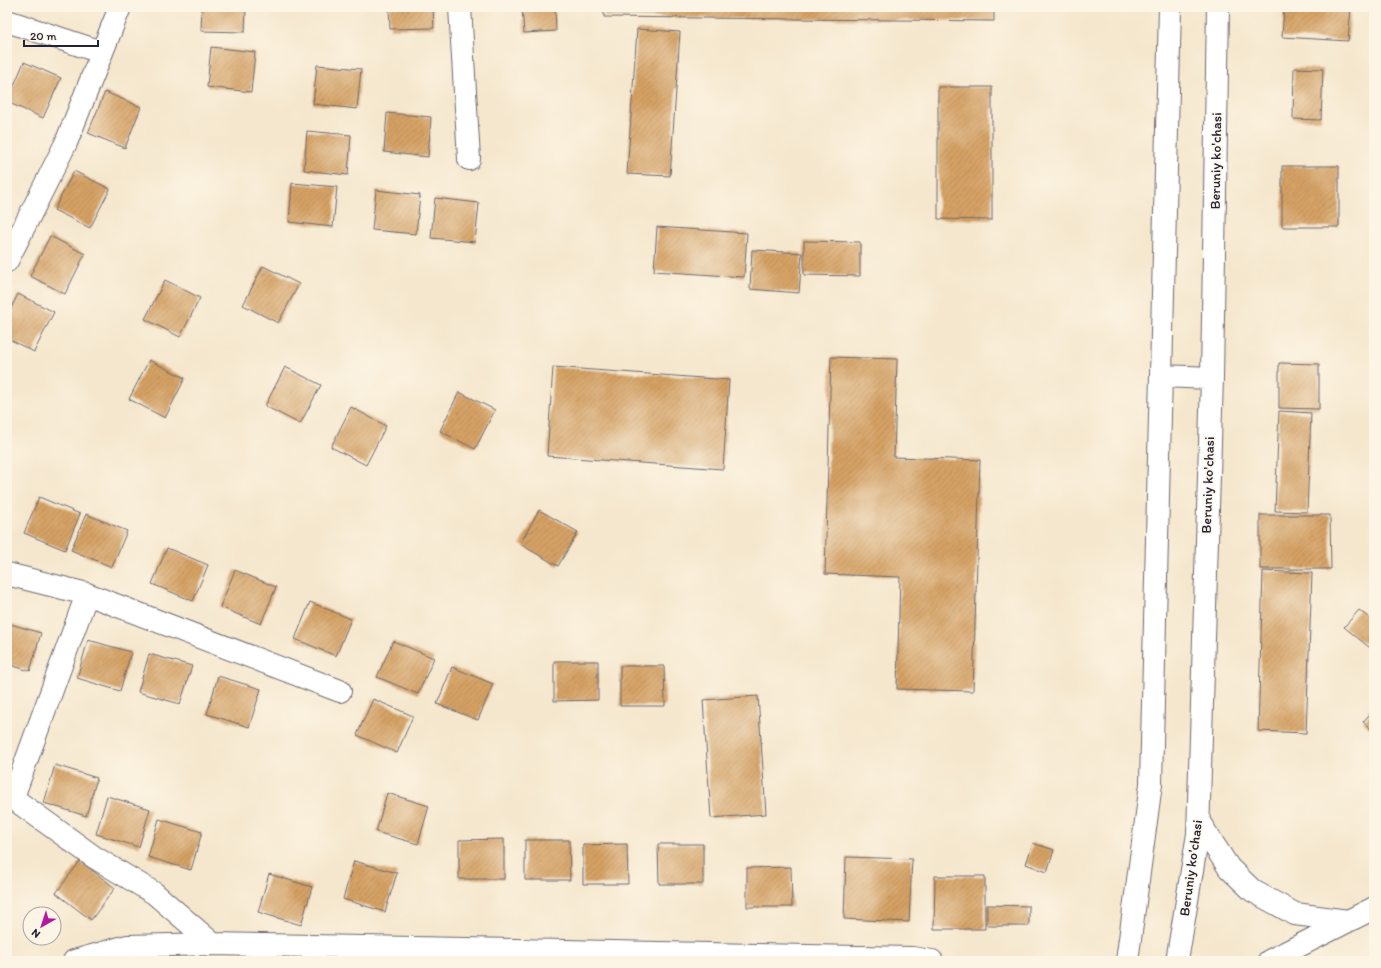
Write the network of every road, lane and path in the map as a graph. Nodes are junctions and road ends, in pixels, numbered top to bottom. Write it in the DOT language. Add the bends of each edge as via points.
graph roads {
  1 [pos="120,7"];
  2 [pos="460,7"];
  3 [pos="1170,7"];
  4 [pos="1218,7"];
  5 [pos="7,21"];
  6 [pos="101,52"];
  7 [pos="469,159"];
  8 [pos="7,261"];
  9 [pos="1161,376"];
  10 [pos="1212,378"];
  11 [pos="7,574"];
  12 [pos="87,594"];
  13 [pos="340,691"];
  14 [pos="10,795"];
  15 [pos="1199,822"];
  16 [pos="1374,908"];
  17 [pos="1348,921"];
  18 [pos="213,944"];
  19 [pos="779,959"];
  20 [pos="74,961"];
  21 [pos="932,961"];
  22 [pos="1127,961"];
  23 [pos="1177,961"];
  24 [pos="1269,961"];
  1 -- 6 [label="street"];
  2 -- 7 [label="street"];
  3 -- 9 [label="street"];
  4 -- 10 [label="street, Beruniy ko'chasi"];
  5 -- 6 [label="street"];
  6 -- 8 [label="street" via="66,143"];
  9 -- 10 [label="street"];
  9 -- 22 [label="street" via="1151,784"];
  10 -- 15 [label="street, Beruniy ko'chasi"];
  11 -- 12 [label="street"];
  12 -- 13 [label="street"];
  12 -- 14 [label="street"];
  14 -- 18 [label="street" via="94,857 154,893"];
  15 -- 17 [label="street" via="1229,868 1253,891 1295,914"];
  15 -- 23 [label="street, Beruniy ko'chasi"];
  16 -- 17 [label="street"];
  17 -- 24 [label="street"];
  18 -- 19 [label="street"];
  18 -- 20 [label="street" via="127,946"];
  19 -- 21 [label="street" via="912,958"];
}
